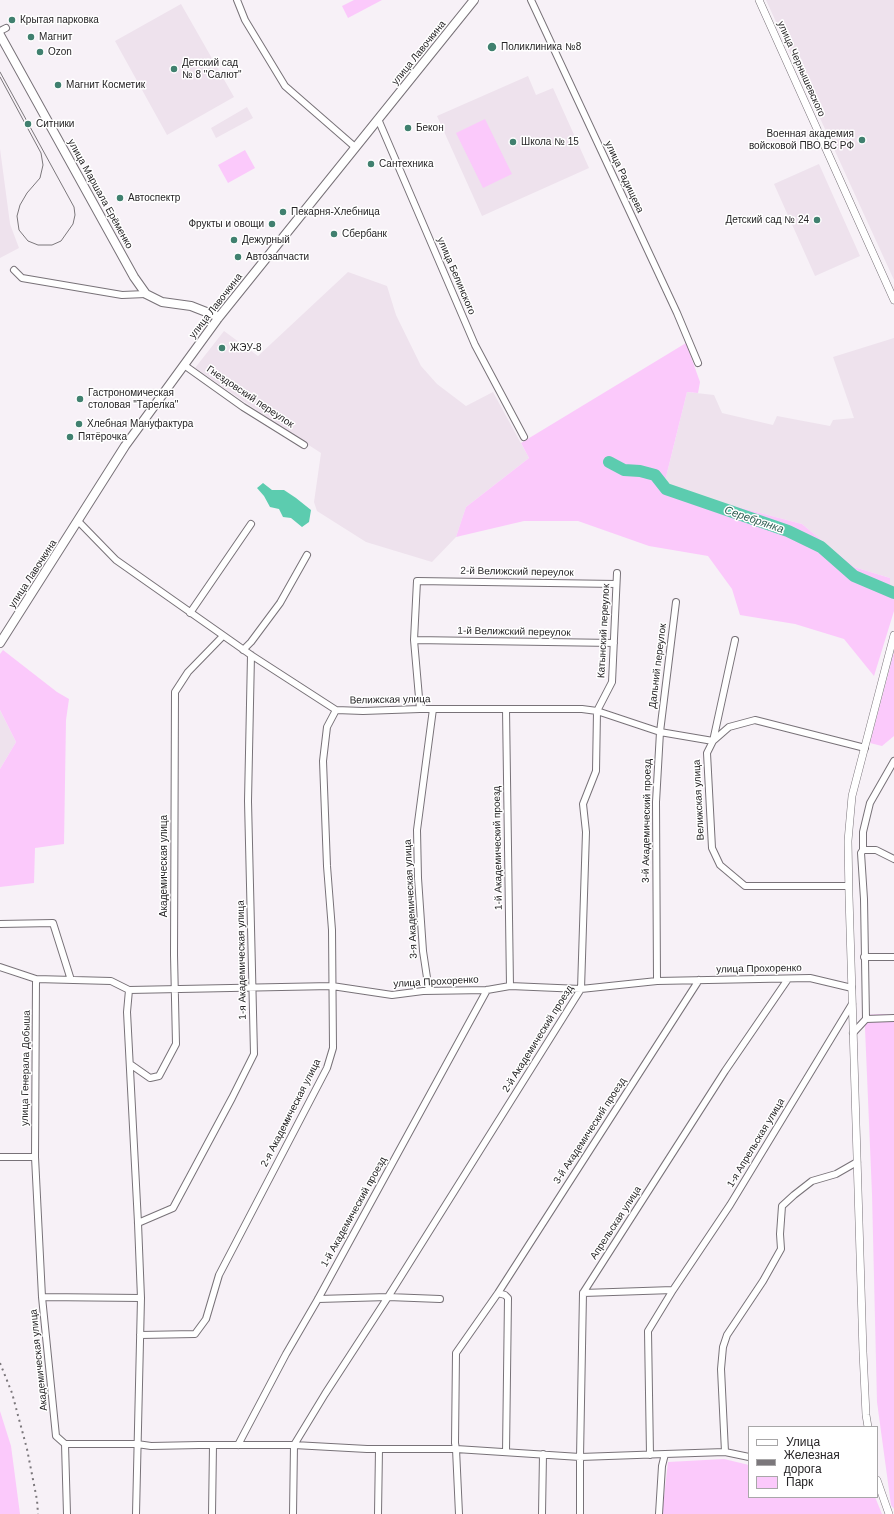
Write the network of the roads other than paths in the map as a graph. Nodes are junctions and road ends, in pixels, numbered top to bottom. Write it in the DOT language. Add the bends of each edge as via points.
graph roads {
  1 [pos="237,0"];
  2 [pos="474,0"];
  3 [pos="531,0"];
  4 [pos="759,0"];
  5 [pos="0,35"];
  6 [pos="378,119"];
  7 [pos="355,147"];
  8 [pos="14,270"];
  9 [pos="146,294"];
  10 [pos="894,300"];
  11 [pos="219,317"];
  12 [pos="698,363"];
  13 [pos="184,365"];
  14 [pos="524,437"];
  15 [pos="304,445"];
  16 [pos="78,521"];
  17 [pos="251,524"];
  18 [pos="307,555"];
  19 [pos="617,573"];
  20 [pos="616,584"];
  21 [pos="676,602"];
  22 [pos="190,613"];
  23 [pos="894,635"];
  24 [pos="223,636"];
  25 [pos="414,640"];
  26 [pos="735,640"];
  27 [pos="0,643"];
  28 [pos="614,643"];
  29 [pos="243,650"];
  30 [pos="251,655"];
  31 [pos="420,709"];
  32 [pos="433,709"];
  33 [pos="506,709"];
  34 [pos="336,710"];
  35 [pos="598,711"];
  36 [pos="660,732"];
  37 [pos="713,741"];
  38 [pos="865,748"];
  39 [pos="894,761"];
  40 [pos="863,850"];
  41 [pos="894,859"];
  42 [pos="848,886"];
  43 [pos="0,924"];
  44 [pos="864,957"];
  45 [pos="894,957"];
  46 [pos="0,967"];
  47 [pos="36,979"];
  48 [pos="788,979"];
  49 [pos="71,980"];
  50 [pos="699,980"];
  51 [pos="658,981"];
  52 [pos="332,986"];
  53 [pos="510,986"];
  54 [pos="251,988"];
  55 [pos="852,988"];
  56 [pos="582,989"];
  57 [pos="129,990"];
  58 [pos="174,990"];
  59 [pos="487,990"];
  60 [pos="429,991"];
  61 [pos="852,1004"];
  62 [pos="894,1018"];
  63 [pos="866,1019"];
  64 [pos="853,1033"];
  65 [pos="130,1064"];
  66 [pos="0,1157"];
  67 [pos="35,1157"];
  68 [pos="857,1162"];
  69 [pos="138,1222"];
  70 [pos="673,1290"];
  71 [pos="498,1293"];
  72 [pos="583,1293"];
  73 [pos="42,1297"];
  74 [pos="388,1297"];
  75 [pos="141,1298"];
  76 [pos="318,1299"];
  77 [pos="440,1299"];
  78 [pos="140,1335"];
  79 [pos="868,1426"];
  80 [pos="66,1444"];
  81 [pos="137,1444"];
  82 [pos="213,1445"];
  83 [pos="238,1445"];
  84 [pos="294,1445"];
  85 [pos="379,1449"];
  86 [pos="456,1449"];
  87 [pos="506,1452"];
  88 [pos="725,1452"];
  89 [pos="543,1454"];
  90 [pos="665,1454"];
  91 [pos="650,1455"];
  92 [pos="580,1457"];
  93 [pos="748,1457"];
  94 [pos="878,1485"];
  95 [pos="67,1514"];
  96 [pos="136,1514"];
  97 [pos="212,1514"];
  98 [pos="293,1514"];
  99 [pos="378,1514"];
  100 [pos="459,1514"];
  101 [pos="542,1514"];
  102 [pos="580,1514"];
  103 [pos="659,1514"];
  104 [pos="888,1514"];
  1 -- 7 [label="street" via="245,20 284,86"];
  2 -- 6 [label="main road, улица Лавочкина"];
  3 -- 12 [label="street, улица Радищева"];
  4 -- 10 [label="street, улица Чернышевского"];
  5 -- 9 [label="main road, улица Маршала Ерёменко" via="134,277"];
  6 -- 7 [label="main road, улица Лавочкина"];
  6 -- 14 [label="street, улица Белинского" via="475,345"];
  7 -- 11 [label="main road, улица Лавочкина"];
  8 -- 9 [label="street" via="22,278 122,295"];
  9 -- 11 [label="main road" via="162,302 190,306"];
  11 -- 13 [label="main road, улица Лавочкина"];
  13 -- 15 [label="street, Гнездовский переулок" via="243,407"];
  13 -- 16 [label="main road, улица Лавочкина" via="125,446"];
  16 -- 22 [label="street, Велижская улица" via="116,560"];
  16 -- 27 [label="main road, улица Лавочкина"];
  17 -- 22 [label="street"];
  18 -- 29 [label="street" via="280,603"];
  19 -- 20 [label="street, Катынский переулок"];
  20 -- 25 [label="street, 2-й Велижский переулок" via="417,581"];
  20 -- 28 [label="street, Катынский переулок"];
  21 -- 36 [label="street, Дальний переулок"];
  22 -- 24 [label="street, Велижская улица"];
  23 -- 38 [label="street"];
  24 -- 29 [label="street, Велижская улица"];
  24 -- 58 [label="street, Академическая улица" via="188,672 175,692"];
  25 -- 28 [label="street, 1-й Велижский переулок"];
  25 -- 31 [label="street"];
  26 -- 37 [label="street, Велижская улица"];
  28 -- 35 [label="street, Катынский переулок" via="612,682"];
  29 -- 30 [label="street, Велижская улица"];
  30 -- 34 [label="street, Велижская улица"];
  30 -- 54 [label="street, 1-я Академическая улица" via="248,801 253,974"];
  31 -- 32 [label="street, Велижская улица"];
  31 -- 34 [label="street, Велижская улица"];
  32 -- 33 [label="street, Велижская улица"];
  32 -- 60 [label="street, 3-я Академическая улица" via="417,830 423,951"];
  33 -- 35 [label="street, Велижская улица"];
  33 -- 53 [label="street, 1-й Академический проезд"];
  34 -- 52 [label="street, 2-я Академическая улица" via="327,727 323,762 332,930"];
  35 -- 36 [label="street, Велижская улица"];
  35 -- 56 [label="street, 2-й Академический проезд" via="596,771 583,804 586,832"];
  36 -- 37 [label="street, Велижская улица"];
  36 -- 51 [label="street, 3-й Академический проезд" via="656,810"];
  37 -- 38 [label="street" via="730,727 755,720"];
  37 -- 42 [label="street, Велижская улица" via="707,753 712,848 720,865 745,886"];
  38 -- 42 [label="street" via="852,796"];
  39 -- 40 [label="street" via="870,803 863,832"];
  40 -- 41 [label="street" via="876,850"];
  40 -- 44 [label="street" via="861,853"];
  42 -- 55 [label="street"];
  43 -- 49 [label="street" via="53,923"];
  44 -- 45 [label="street"];
  44 -- 63 [label="street"];
  46 -- 47 [label="street, улица Прохоренко"];
  47 -- 49 [label="street, улица Прохоренко"];
  47 -- 67 [label="street, улица Генерала Добыша"];
  48 -- 50 [label="street, улица Прохоренко"];
  48 -- 55 [label="street, улица Прохоренко" via="810,978"];
  48 -- 72 [label="street, Апрельская улица" via="725,1071"];
  49 -- 57 [label="street, улица Прохоренко" via="111,981"];
  50 -- 51 [label="street, улица Прохоренко"];
  50 -- 71 [label="street, 3-й Академический проезд"];
  51 -- 56 [label="street, улица Прохоренко"];
  52 -- 54 [label="street, улица Прохоренко"];
  52 -- 60 [label="street, улица Прохоренко" via="392,995"];
  52 -- 78 [label="street, 2-я Академическая улица" via="333,1048 327,1068 219,1275 206,1319 195,1334"];
  53 -- 56 [label="street, улица Прохоренко"];
  53 -- 59 [label="street, улица Прохоренко"];
  54 -- 58 [label="street, улица Прохоренко"];
  54 -- 69 [label="street, 1-я Академическая улица" via="254,1054 173,1208"];
  55 -- 61 [label="street"];
  56 -- 74 [label="street, 2-й Академический проезд"];
  57 -- 58 [label="street, улица Прохоренко"];
  57 -- 65 [label="street" via="127,1012"];
  58 -- 65 [label="street, Академическая улица" via="176,1044 159,1076 150,1078"];
  59 -- 60 [label="street, улица Прохоренко"];
  59 -- 76 [label="street, 1-й Академический проезд"];
  61 -- 64 [label="street"];
  61 -- 70 [label="street, 1-я Апрельская улица" via="730,1205"];
  62 -- 63 [label="street"];
  63 -- 64 [label="street"];
  64 -- 68 [label="street"];
  65 -- 69 [label="street"];
  66 -- 67 [label="street"];
  67 -- 73 [label="street, улица Генерала Добыша"];
  68 -- 79 [label="street"];
  68 -- 88 [label="street" via="836,1174 812,1181 782,1206 781,1249 727,1334 723,1347 721,1369"];
  69 -- 75 [label="street"];
  70 -- 72 [label="street"];
  70 -- 91 [label="street, 1-я Апрельская улица" via="648,1331"];
  71 -- 86 [label="street, 3-й Академический проезд" via="456,1353"];
  71 -- 87 [label="street" via="508,1298"];
  72 -- 92 [label="street"];
  73 -- 75 [label="street, Академическая улица"];
  73 -- 80 [label="street, Академическая улица" via="56,1436"];
  74 -- 76 [label="street"];
  74 -- 77 [label="street"];
  74 -- 84 [label="street, 2-й Академический проезд"];
  75 -- 78 [label="street"];
  76 -- 83 [label="street, 1-й Академический проезд"];
  78 -- 81 [label="street"];
  80 -- 81 [label="street"];
  80 -- 95 [label="street"];
  81 -- 82 [label="street"];
  81 -- 96 [label="street"];
  82 -- 83 [label="street"];
  82 -- 97 [label="street"];
  83 -- 84 [label="street"];
  84 -- 85 [label="street"];
  84 -- 98 [label="street"];
  85 -- 86 [label="street"];
  85 -- 99 [label="street"];
  86 -- 87 [label="street"];
  86 -- 100 [label="street, 3-й Академический проезд"];
  87 -- 89 [label="street"];
  88 -- 90 [label="street"];
  88 -- 93 [label="street"];
  89 -- 92 [label="street"];
  89 -- 101 [label="street"];
  90 -- 91 [label="street"];
  90 -- 103 [label="street"];
  91 -- 92 [label="street"];
  92 -- 102 [label="street"];
  94 -- 104 [label="street"];
}
